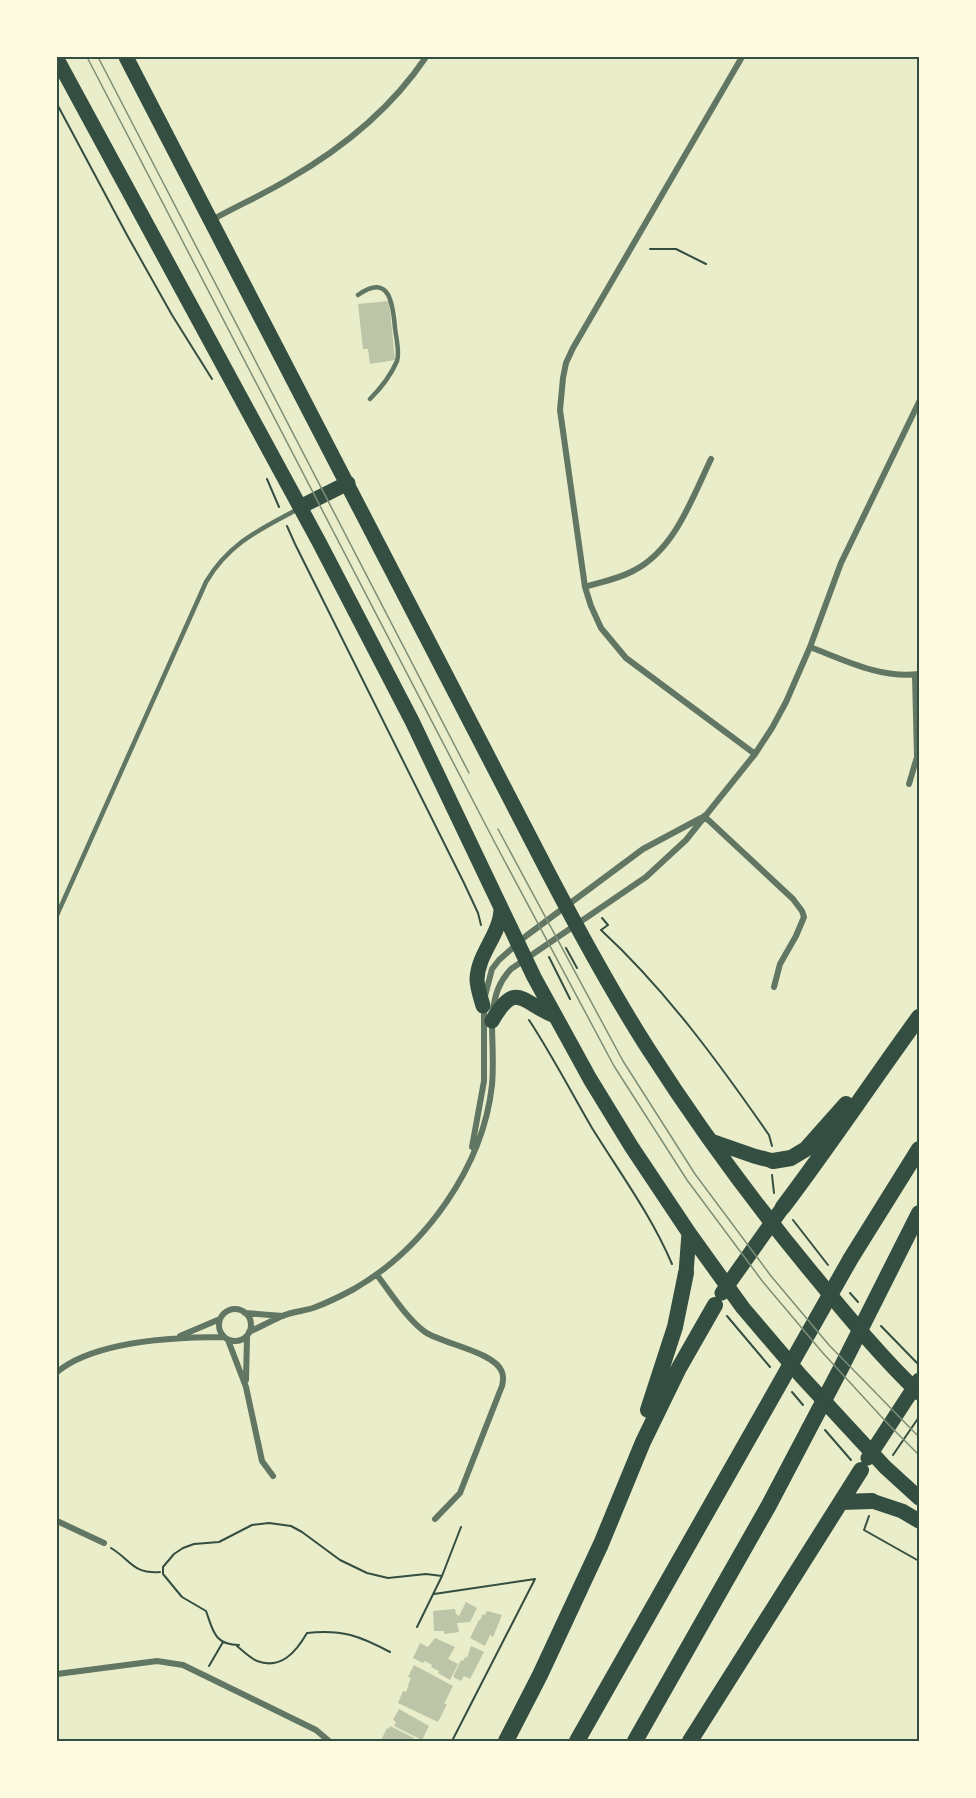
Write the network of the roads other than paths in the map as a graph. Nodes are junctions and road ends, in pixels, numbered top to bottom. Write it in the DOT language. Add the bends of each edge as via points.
graph roads {
  1 [pos="126,57"];
  2 [pos="426,57"];
  3 [pos="742,57"];
  4 [pos="57,58"];
  5 [pos="211,221"];
  6 [pos="358,295"];
  7 [pos="370,399"];
  8 [pos="919,402"];
  9 [pos="711,459"];
  10 [pos="348,483"];
  11 [pos="300,507"];
  12 [pos="585,587"];
  13 [pos="810,647"];
  14 [pos="917,675"];
  15 [pos="755,754"];
  16 [pos="909,784"];
  17 [pos="704,816"];
  18 [pos="566,906"];
  19 [pos="501,908"];
  20 [pos="57,915"];
  21 [pos="577,924"];
  22 [pos="518,942"];
  23 [pos="525,958"];
  24 [pos="774,987"];
  25 [pos="483,1006"];
  26 [pos="555,1016"];
  27 [pos="919,1017"];
  28 [pos="492,1021"];
  29 [pos="881,1068"];
  30 [pos="711,1141"];
  31 [pos="919,1149"];
  32 [pos="470,1158"];
  33 [pos="773,1161"];
  34 [pos="783,1208"];
  35 [pos="919,1213"];
  36 [pos="772,1225"];
  37 [pos="689,1233"];
  38 [pos="686,1273"];
  39 [pos="377,1275"];
  40 [pos="727,1286"];
  41 [pos="715,1305"];
  42 [pos="245,1313"];
  43 [pos="283,1316"];
  44 [pos="220,1319"];
  45 [pos="248,1335"];
  46 [pos="177,1337"];
  47 [pos="226,1339"];
  48 [pos="57,1372"];
  49 [pos="246,1387"];
  50 [pos="917,1387"];
  51 [pos="872,1452"];
  52 [pos="861,1470"];
  53 [pos="273,1476"];
  54 [pos="919,1498"];
  55 [pos="842,1502"];
  56 [pos="871,1507"];
  57 [pos="435,1519"];
  58 [pos="57,1521"];
  59 [pos="919,1521"];
  60 [pos="104,1543"];
  61 [pos="601,1544"];
  62 [pos="57,1674"];
  63 [pos="329,1741"];
  64 [pos="506,1741"];
  65 [pos="577,1741"];
  66 [pos="635,1741"];
  67 [pos="690,1741"];
  1 -- 5 [label="highway"];
  2 -- 5 [label="street" via="398,93 345,143 288,180"];
  3 -- 12 [label="street" via="566,363 560,410"];
  4 -- 11 [label="highway"];
  5 -- 10 [label="highway"];
  6 -- 7 [label="lane" via="371,287 383,289 391,297 394,313 397,361"];
  8 -- 13 [label="street" via="841,563"];
  9 -- 12 [label="street" via="661,550 635,571"];
  10 -- 11 [label="highway"];
  10 -- 18 [label="highway"];
  11 -- 19 [label="highway" via="412,721"];
  11 -- 20 [label="lane" via="243,540 226,554 206,582"];
  12 -- 15 [label="street" via="601,628 626,658"];
  13 -- 14 [label="street" via="871,670"];
  13 -- 15 [label="street" via="786,702"];
  14 -- 16 [label="street" via="917,757"];
  15 -- 17 [label="street"];
  17 -- 18 [label="street" via="643,849"];
  17 -- 21 [label="street" via="665,861"];
  17 -- 24 [label="street" via="802,911 802,923 784,954"];
  18 -- 21 [label="highway"];
  18 -- 22 [label="street"];
  19 -- 22 [label="highway"];
  19 -- 25 [label="highway" via="501,919 477,977"];
  21 -- 23 [label="street"];
  21 -- 30 [label="highway" via="649,1050"];
  22 -- 23 [label="highway"];
  22 -- 25 [label="street" via="492,969"];
  23 -- 26 [label="highway"];
  23 -- 28 [label="street" via="500,982"];
  25 -- 32 [label="street" via="484,1081"];
  26 -- 28 [label="highway" via="525,999 513,997 506,1000"];
  26 -- 37 [label="highway" via="631,1146"];
  27 -- 29 [label="highway"];
  28 -- 32 [label="street" via="492,1084 484,1127"];
  29 -- 33 [label="highway" via="806,1149 791,1158"];
  29 -- 34 [label="highway"];
  30 -- 33 [label="highway"];
  30 -- 36 [label="highway"];
  31 -- 65 [label="highway" via="851,1258"];
  32 -- 39 [label="street" via="451,1196 432,1222"];
  34 -- 36 [label="highway"];
  35 -- 66 [label="highway" via="769,1505"];
  36 -- 40 [label="highway"];
  36 -- 50 [label="highway" via="845,1312"];
  37 -- 38 [label="highway"];
  37 -- 40 [label="highway"];
  38 -- 61 [label="highway" via="664,1365"];
  39 -- 43 [label="street" via="334,1299"];
  39 -- 57 [label="street" via="425,1331 488,1358 502,1372 502,1386 460,1493"];
  40 -- 41 [label="highway"];
  40 -- 51 [label="highway" via="801,1376"];
  41 -- 61 [label="highway" via="643,1442"];
  42 -- 43 [label="street"];
  42 -- 44 [label="street" via="231,1310"];
  42 -- 45 [label="street" via="251,1322"];
  43 -- 45 [label="street"];
  44 -- 46 [label="street"];
  44 -- 47 [label="street" via="219,1329"];
  45 -- 47 [label="street" via="238,1341"];
  45 -- 49 [label="street"];
  46 -- 47 [label="street"];
  46 -- 48 [label="street" via="106,1349 74,1360"];
  47 -- 49 [label="street"];
  49 -- 53 [label="street" via="262,1461"];
  50 -- 51 [label="highway"];
  51 -- 52 [label="highway"];
  51 -- 54 [label="highway"];
  52 -- 55 [label="highway"];
  55 -- 56 [label="highway"];
  55 -- 67 [label="highway"];
  56 -- 59 [label="highway" via="895,1509"];
  58 -- 60 [label="street"];
  61 -- 64 [label="highway"];
  62 -- 63 [label="street" via="164,1661 183,1665 316,1730"];
}
